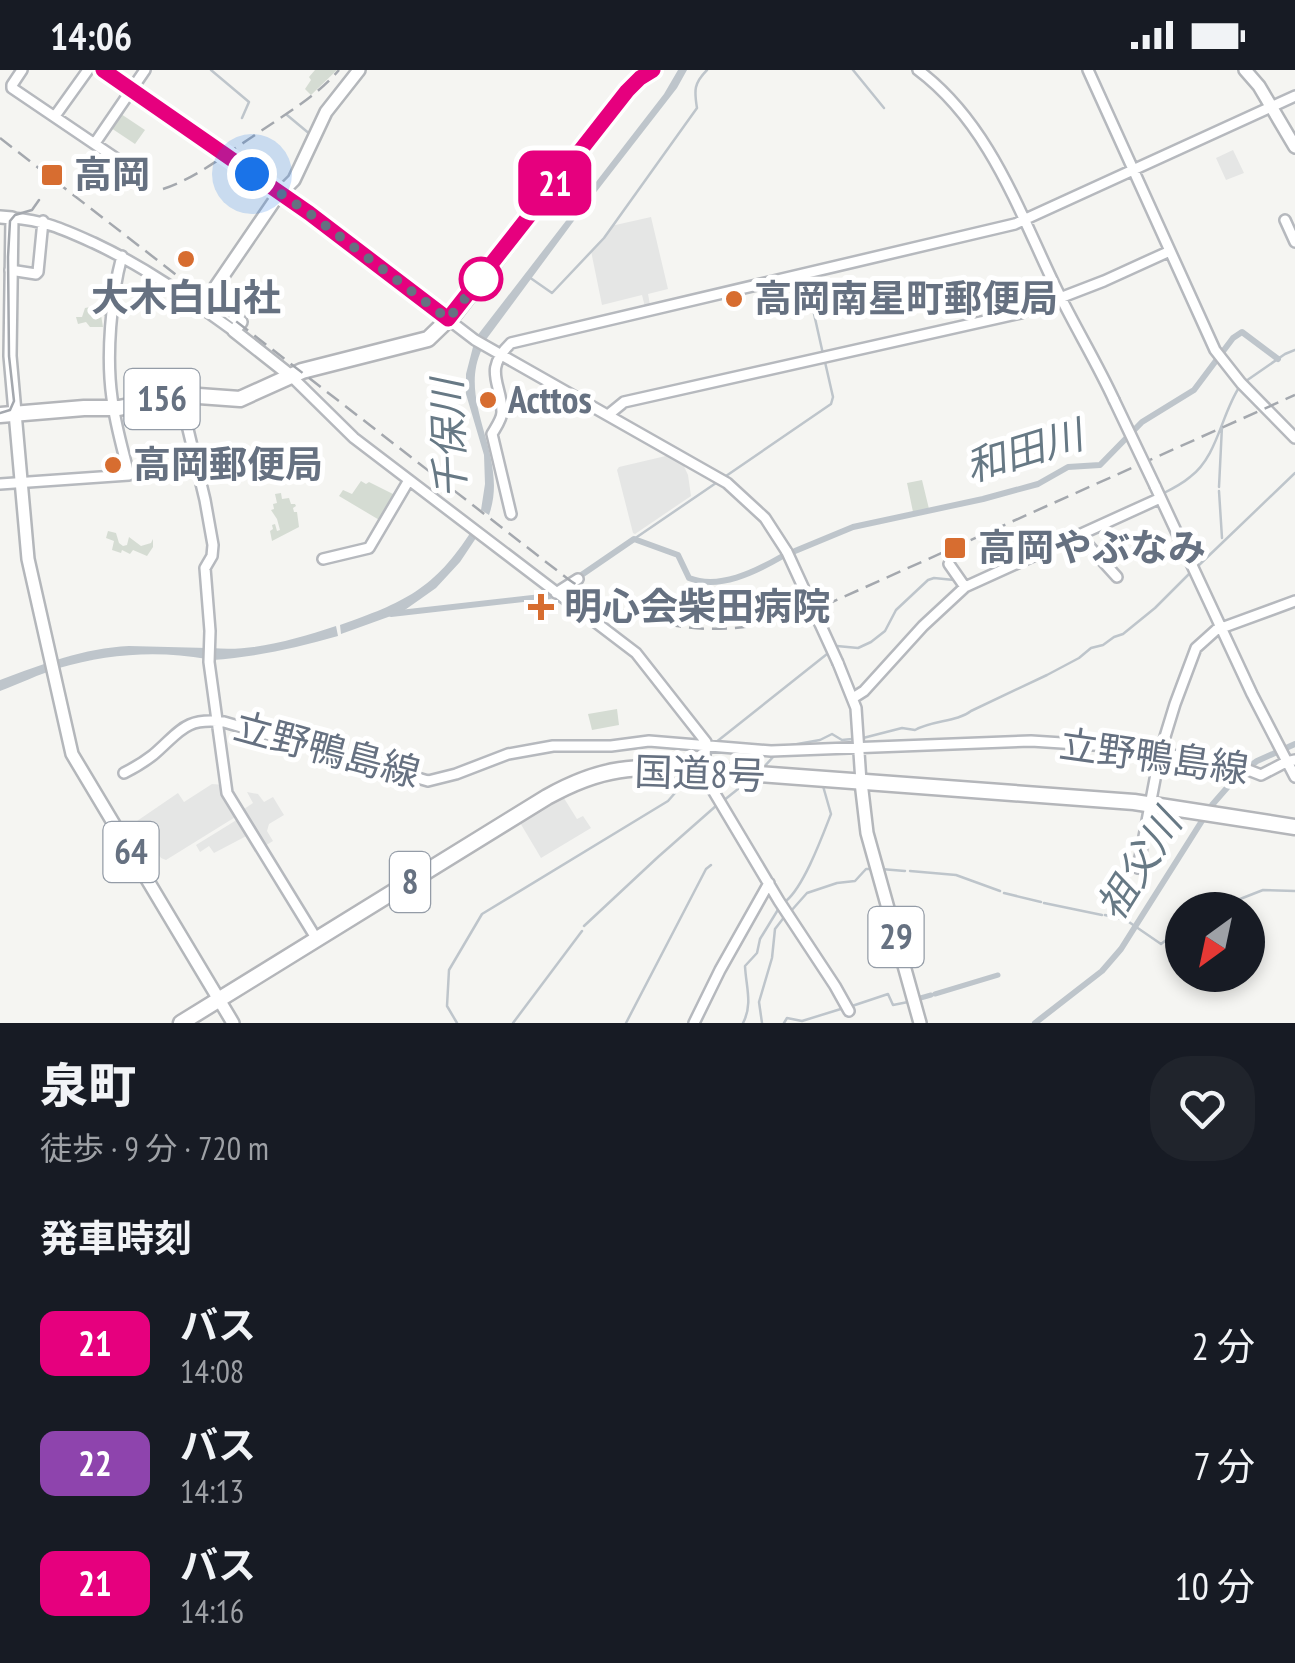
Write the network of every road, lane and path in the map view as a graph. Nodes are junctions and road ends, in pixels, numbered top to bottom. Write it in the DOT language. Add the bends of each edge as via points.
graph roads {
  1 [pos="22,70"];
  2 [pos="86,70"];
  3 [pos="103,70"];
  4 [pos="145,70"];
  5 [pos="359,70"];
  6 [pos="650,70"];
  7 [pos="918,70"];
  8 [pos="1088,70"];
  9 [pos="1248,70"];
  10 [pos="131,89"];
  11 [pos="1295,96"];
  12 [pos="1272,106"];
  13 [pos="55,116"];
  14 [pos="96,144"];
  15 [pos="1295,145"];
  16 [pos="1134,170"];
  17 [pos="136,172"];
  18 [pos="281,193"];
  19 [pos="7,217"];
  20 [pos="1285,220"];
  21 [pos="44,221"];
  22 [pos="1023,221"];
  23 [pos="1295,242"];
  24 [pos="1170,250"];
  25 [pos="122,256"];
  26 [pos="10,270"];
  27 [pos="1060,298"];
  28 [pos="448,319"];
  29 [pos="237,326"];
  30 [pos="502,355"];
  31 [pos="291,376"];
  32 [pos="180,396"];
  33 [pos="114,407"];
  34 [pos="11,412"];
  35 [pos="608,415"];
  36 [pos="1295,438"];
  37 [pos="409,480"];
  38 [pos="22,482"];
  39 [pos="0,484"];
  40 [pos="1156,500"];
  41 [pos="511,514"];
  42 [pos="1079,534"];
  43 [pos="323,559"];
  44 [pos="949,564"];
  45 [pos="1117,576"];
  46 [pos="578,579"];
  47 [pos="966,587"];
  48 [pos="556,593"];
  49 [pos="1295,601"];
  50 [pos="1222,628"];
  51 [pos="853,698"];
  52 [pos="218,721"];
  53 [pos="706,746"];
  54 [pos="860,748"];
  55 [pos="1160,753"];
  56 [pos="1288,760"];
  57 [pos="704,770"];
  58 [pos="724,772"];
  59 [pos="124,773"];
  60 [pos="1295,778"];
  61 [pos="861,782"];
  62 [pos="710,787"];
  63 [pos="1150,804"];
  64 [pos="1292,826"];
  65 [pos="1138,868"];
  66 [pos="769,884"];
  67 [pos="316,938"];
  68 [pos="218,999"];
  69 [pos="849,1008"];
  70 [pos="181,1023"];
  71 [pos="233,1023"];
  72 [pos="694,1023"];
  73 [pos="920,1023"];
  1 -- 13 [label="street" via="11,87"];
  2 -- 13 [label="street"];
  3 -- 10 [label="street"];
  4 -- 10 [label="street"];
  5 -- 18 [label="main road" via="326,112 294,180"];
  6 -- 28 [label="highway, 156" via="625,89"];
  7 -- 22 [label="street" via="974,128"];
  8 -- 16 [label="street"];
  9 -- 12 [label="main road"];
  10 -- 14 [label="street"];
  10 -- 18 [label="street"];
  11 -- 12 [label="street"];
  12 -- 15 [label="main road"];
  12 -- 16 [label="street"];
  13 -- 14 [label="street"];
  14 -- 17 [label="street"];
  16 -- 22 [label="street"];
  16 -- 24 [label="street"];
  18 -- 28 [label="street"];
  18 -- 29 [label="main road" via="210,294"];
  19 -- 21 [label="street"];
  19 -- 26 [label="main road"];
  19 -- 34 [label="main road"];
  20 -- 23 [label="street"];
  21 -- 25 [label="street"];
  21 -- 26 [label="street" via="38,272"];
  22 -- 27 [label="street"];
  22 -- 30 [label="street" via="513,343"];
  24 -- 27 [label="street"];
  24 -- 36 [label="street" via="1219,356"];
  25 -- 29 [label="street"];
  25 -- 33 [label="street" via="112,309"];
  26 -- 34 [label="main road"];
  27 -- 35 [label="street" via="624,402"];
  27 -- 50 [label="street, bridge"];
  28 -- 30 [label="street"];
  28 -- 31 [label="highway, 156" via="428,339"];
  29 -- 31 [label="main road"];
  30 -- 35 [label="street"];
  30 -- 41 [label="street" via="495,378 503,414 492,434"];
  31 -- 32 [label="highway, 156" via="240,399"];
  31 -- 37 [label="street"];
  32 -- 33 [label="highway, 156"];
  32 -- 52 [label="street, 立野鴨島線" via="212,545 205,568"];
  33 -- 34 [label="highway, 156"];
  33 -- 38 [label="street" via="129,475"];
  34 -- 38 [label="main road, 64"];
  35 -- 51 [label="street, bridge" via="734,488 765,518"];
  37 -- 43 [label="street" via="368,548"];
  37 -- 48 [label="street"];
  38 -- 39 [label="street"];
  38 -- 68 [label="main road, 64" via="28,559 74,759"];
  40 -- 42 [label="street"];
  42 -- 45 [label="street"];
  42 -- 47 [label="street"];
  44 -- 47 [label="street"];
  46 -- 48 [label="street"];
  47 -- 51 [label="street"];
  48 -- 53 [label="street" via="636,653"];
  49 -- 50 [label="street"];
  50 -- 55 [label="street" via="1193,655"];
  50 -- 56 [label="street"];
  51 -- 54 [label="street"];
  52 -- 53 [label="street, 立野鴨島線" via="428,781 537,748 649,741"];
  52 -- 59 [label="street" via="181,728"];
  52 -- 67 [label="street" via="227,793"];
  53 -- 54 [label="street, 立野鴨島線"];
  53 -- 57 [label="street"];
  54 -- 55 [label="street, 立野鴨島線" via="1031,742"];
  54 -- 61 [label="street"];
  55 -- 56 [label="street, 立野鴨島線" via="1259,774"];
  55 -- 63 [label="street"];
  56 -- 60 [label="street"];
  57 -- 58 [label="highway, 国道8号 / 8"];
  57 -- 62 [label="street"];
  57 -- 67 [label="highway, 国道8号 / 8" via="621,769 578,780"];
  58 -- 61 [label="highway, 国道8号 / 8"];
  58 -- 62 [label="street"];
  61 -- 63 [label="highway, 国道8号 / 8"];
  61 -- 73 [label="main road, 29" via="867,833"];
  62 -- 66 [label="street"];
  63 -- 64 [label="highway, 国道8号 / 8"];
  63 -- 65 [label="street"];
  66 -- 69 [label="street"];
  66 -- 72 [label="street"];
  67 -- 68 [label="highway, 国道8号 / 8"];
  68 -- 70 [label="highway, 国道8号 / 8"];
  68 -- 71 [label="main road, 64"];
}
